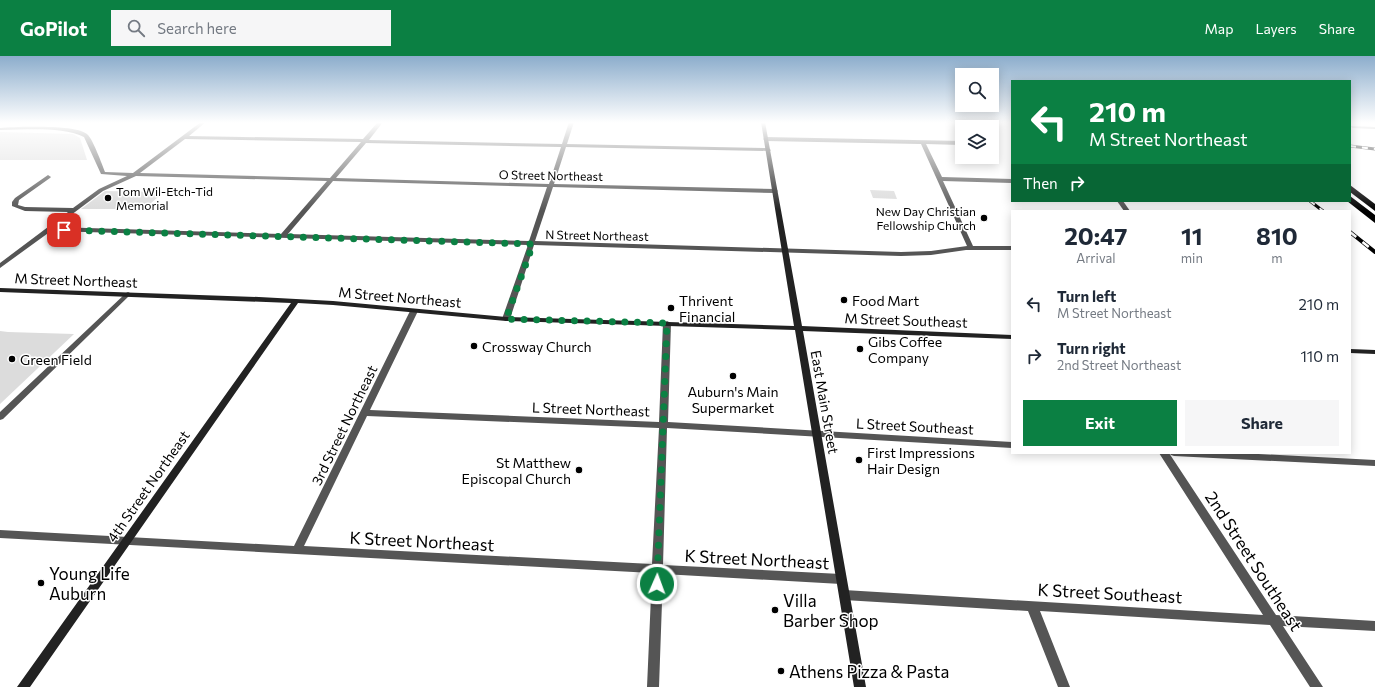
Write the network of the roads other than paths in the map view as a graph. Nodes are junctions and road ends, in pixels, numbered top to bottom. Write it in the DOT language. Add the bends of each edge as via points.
graph roads {
  1 [pos="93,151"];
  2 [pos="165,151"];
  3 [pos="358,151"];
  4 [pos="562,151"];
  5 [pos="768,151"];
  6 [pos="928,151"];
  7 [pos="134,175"];
  8 [pos="48,177"];
  9 [pos="941,179"];
  10 [pos="1011,180"];
  11 [pos="332,181"];
  12 [pos="552,186"];
  13 [pos="1351,189"];
  14 [pos="775,191"];
  15 [pos="1351,200"];
  16 [pos="1375,208"];
  17 [pos="74,210"];
  18 [pos="1375,220"];
  19 [pos="48,229"];
  20 [pos="282,236"];
  21 [pos="533,244"];
  22 [pos="971,248"];
  23 [pos="1011,248"];
  24 [pos="785,250"];
  25 [pos="0,266"];
  26 [pos="0,290"];
  27 [pos="128,294"];
  28 [pos="296,301"];
  29 [pos="414,311"];
  30 [pos="506,319"];
  31 [pos="667,323"];
  32 [pos="798,329"];
  33 [pos="1011,337"];
  34 [pos="1351,351"];
  35 [pos="1375,352"];
  36 [pos="364,413"];
  37 [pos="0,417"];
  38 [pos="662,425"];
  39 [pos="817,435"];
  40 [pos="1011,445"];
  41 [pos="1165,454"];
  42 [pos="1194,454"];
  43 [pos="1375,463"];
  44 [pos="0,534"];
  45 [pos="126,540"];
  46 [pos="297,550"];
  47 [pos="657,570"];
  48 [pos="842,579"];
  49 [pos="844,595"];
  50 [pos="1032,606"];
  51 [pos="1273,619"];
  52 [pos="1375,626"];
  53 [pos="23,687"];
  54 [pos="653,687"];
  55 [pos="860,687"];
  56 [pos="1064,687"];
  57 [pos="1317,687"];
  1 -- 7 [label="street, O Street Northeast" via="103,173"];
  2 -- 7 [label="street"];
  3 -- 11 [label="street"];
  4 -- 12 [label="street"];
  5 -- 14 [label="main road, East Main Street"];
  6 -- 9 [label="street"];
  7 -- 11 [label="street, O Street Northeast"];
  7 -- 17 [label="street" via="108,186"];
  8 -- 17 [label="street" via="18,198 15,206 25,209"];
  9 -- 10 [label="street"];
  9 -- 22 [label="street"];
  11 -- 12 [label="street, O Street Northeast"];
  11 -- 20 [label="street"];
  12 -- 14 [label="street, O Street Northeast"];
  12 -- 21 [label="street"];
  13 -- 16 [label="highway"];
  14 -- 24 [label="main road, East Main Street"];
  15 -- 18 [label="highway"];
  17 -- 19 [label="street"];
  19 -- 20 [label="street, N Street Northeast"];
  19 -- 25 [label="street"];
  20 -- 21 [label="street, N Street Northeast"];
  21 -- 24 [label="street, N Street Northeast"];
  21 -- 30 [label="street"];
  22 -- 23 [label="street, N Street Northeast"];
  22 -- 24 [label="street, N Street Northeast" via="917,254"];
  24 -- 32 [label="main road, East Main Street"];
  26 -- 27 [label="main road, M Street Northeast"];
  27 -- 28 [label="main road, M Street Northeast"];
  27 -- 37 [label="street"];
  28 -- 29 [label="main road, M Street Northeast"];
  28 -- 45 [label="main road, 4th Street Northeast"];
  29 -- 30 [label="main road, M Street Northeast"];
  29 -- 36 [label="street, 3rd Street Northeast"];
  30 -- 31 [label="main road, M Street Northeast"];
  31 -- 32 [label="main road, M Street Northeast"];
  31 -- 38 [label="street"];
  32 -- 33 [label="main road, M Street Southeast"];
  32 -- 39 [label="main road, East Main Street"];
  34 -- 35 [label="main road"];
  36 -- 38 [label="street, L Street Northeast"];
  36 -- 46 [label="street, 3rd Street Northeast"];
  38 -- 39 [label="street, L Street Northeast"];
  38 -- 47 [label="street"];
  39 -- 40 [label="street, L Street Southeast"];
  39 -- 48 [label="main road, East Main Street"];
  41 -- 51 [label="street, 2nd Street Southeast"];
  42 -- 43 [label="street"];
  44 -- 45 [label="street, K Street Northeast"];
  45 -- 46 [label="street, K Street Northeast"];
  45 -- 53 [label="main road, 4th Street Northeast"];
  46 -- 47 [label="street, K Street Northeast"];
  47 -- 48 [label="street, K Street Northeast"];
  47 -- 54 [label="street"];
  48 -- 49 [label="main road, East Main Street"];
  49 -- 50 [label="street, K Street Southeast"];
  49 -- 55 [label="main road, East Main Street"];
  50 -- 51 [label="street, K Street Southeast"];
  50 -- 56 [label="street"];
  51 -- 52 [label="street, K Street Southeast"];
  51 -- 57 [label="street, 2nd Street Southeast"];
}
